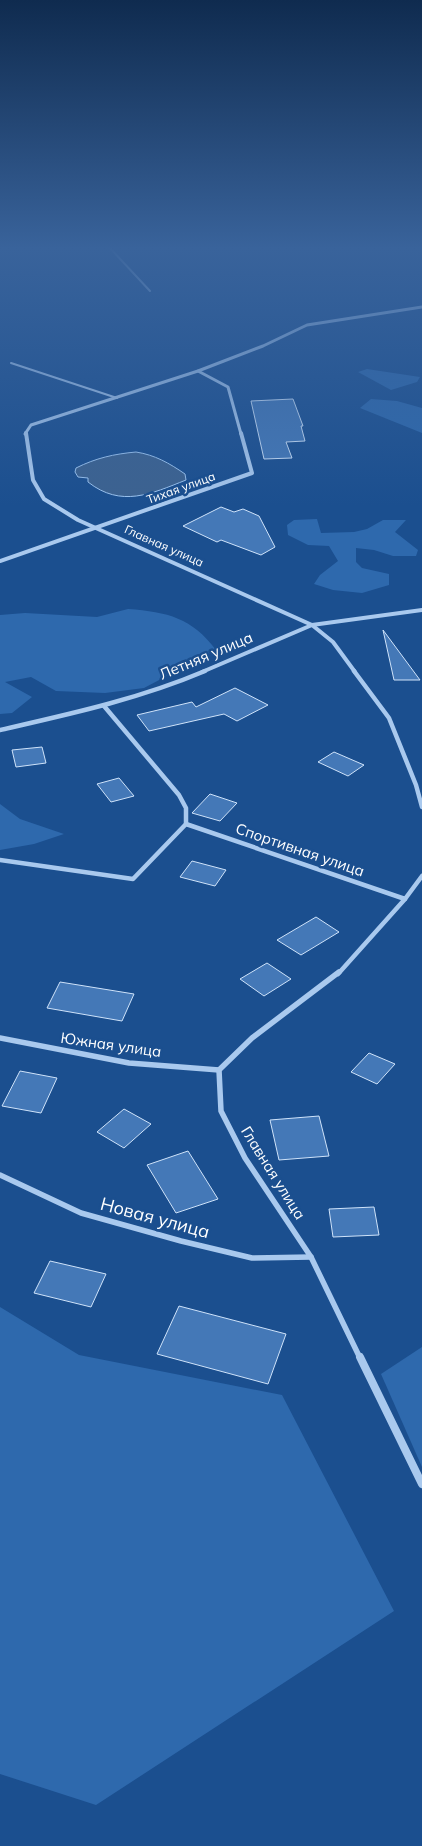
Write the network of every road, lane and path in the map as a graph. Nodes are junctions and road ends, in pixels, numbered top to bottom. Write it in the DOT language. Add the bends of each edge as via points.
graph roads {
  1 [pos="290,333"];
  2 [pos="11,363"];
  3 [pos="198,371"];
  4 [pos="116,398"];
  5 [pos="98,528"];
  6 [pos="0,561"];
  7 [pos="422,610"];
  8 [pos="312,625"];
  9 [pos="104,706"];
  10 [pos="0,730"];
  11 [pos="422,807"];
  12 [pos="186,824"];
  13 [pos="0,860"];
  14 [pos="422,876"];
  15 [pos="405,899"];
  16 [pos="0,1038"];
  17 [pos="219,1070"];
  18 [pos="0,1175"];
  19 [pos="310,1257"];
  20 [pos="422,1484"];
  1 -- 3 [label="street, Главная улица"];
  2 -- 4 [label="lane"];
  3 -- 4 [label="street, Главная улица"];
  3 -- 5 [label="street, Тихая улица" via="228,387 252,473"];
  4 -- 5 [label="street, Главная улица" via="30,426 25,435 33,480 44,499"];
  5 -- 6 [label="street, Тихая улица"];
  5 -- 8 [label="street, Главная улица"];
  7 -- 8 [label="street, Летняя улица"];
  8 -- 9 [label="street, Летняя улица" via="171,684"];
  8 -- 11 [label="street, Главная улица" via="333,642 389,718"];
  9 -- 10 [label="street, Летняя улица"];
  9 -- 12 [label="street" via="179,795 186,808"];
  12 -- 13 [label="street" via="133,878"];
  12 -- 15 [label="street, Спортивная улица"];
  14 -- 15 [label="street"];
  15 -- 17 [label="street" via="340,972 252,1038"];
  16 -- 17 [label="street, Южная улица" via="129,1063"];
  17 -- 19 [label="street, Главная улица" via="221,1111 245,1158"];
  18 -- 19 [label="street, Новая улица" via="81,1213 181,1241 252,1258"];
  19 -- 20 [label="street, Главная улица"];
}
